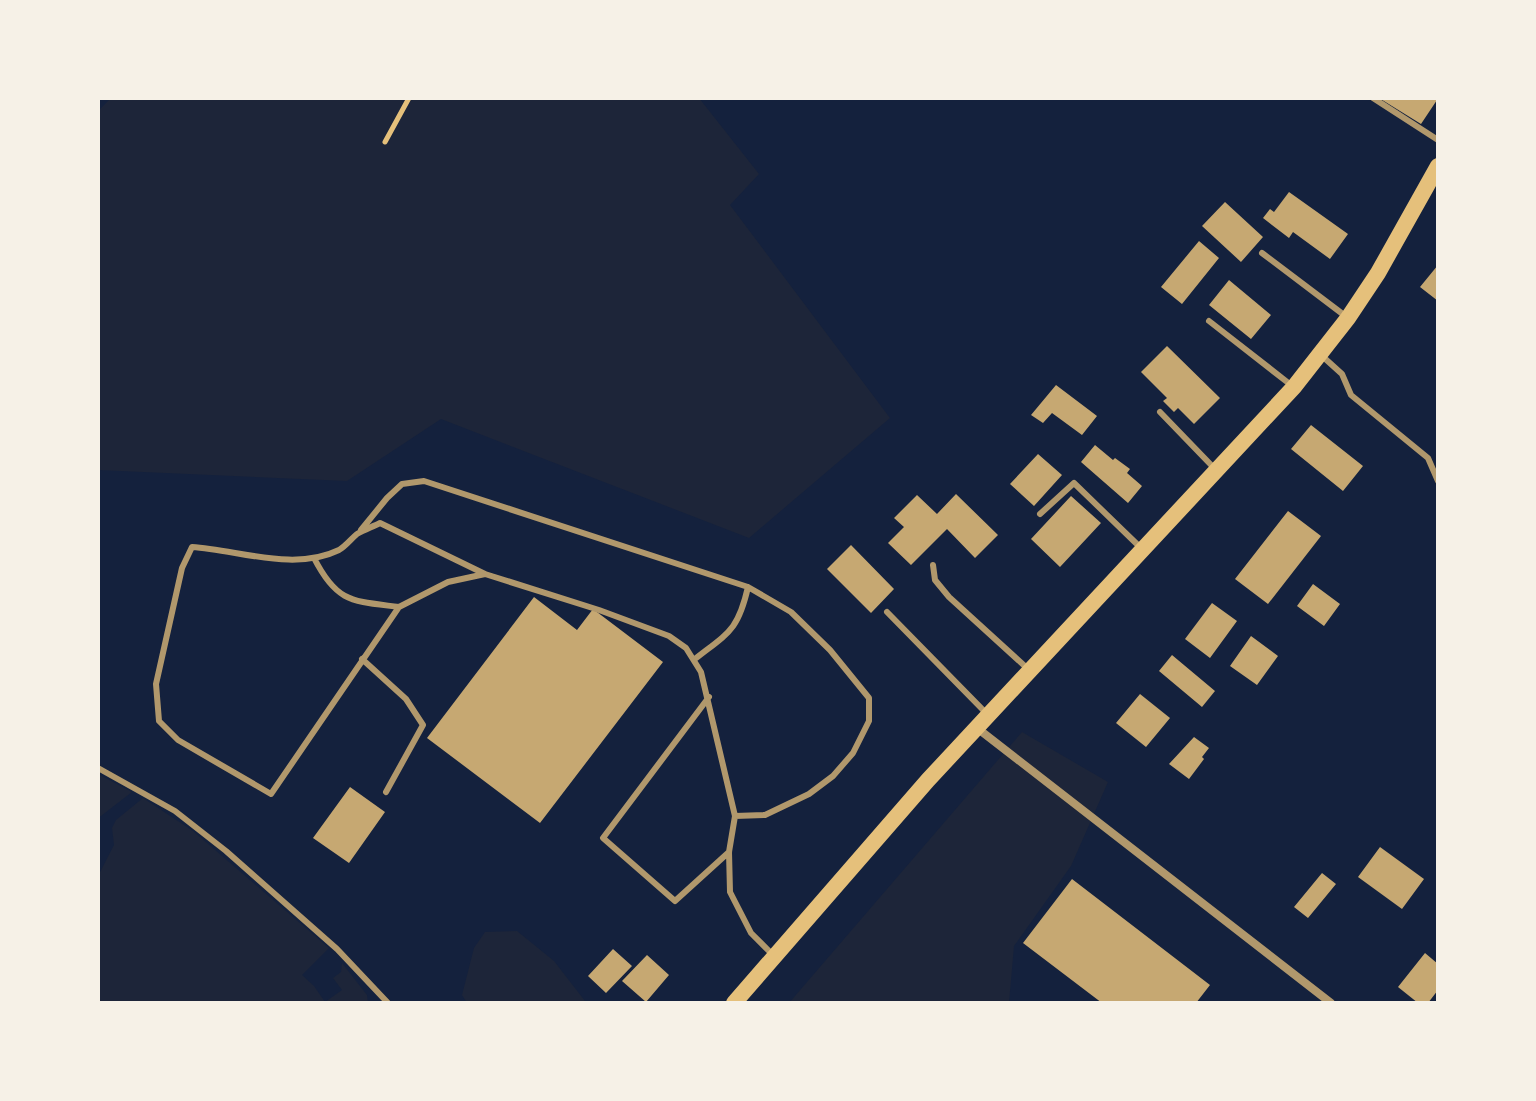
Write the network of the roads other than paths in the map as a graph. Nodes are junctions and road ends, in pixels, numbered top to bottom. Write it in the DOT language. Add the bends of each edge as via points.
graph roads {
  1 [pos="1373,98"];
  2 [pos="1438,140"];
  3 [pos="1438,166"];
  4 [pos="1262,253"];
  5 [pos="1348,318"];
  6 [pos="1209,321"];
  7 [pos="1320,355"];
  8 [pos="1294,387"];
  9 [pos="1160,412"];
  10 [pos="1218,471"];
  11 [pos="1438,481"];
  12 [pos="1040,514"];
  13 [pos="359,533"];
  14 [pos="1143,550"];
  15 [pos="314,558"];
  16 [pos="933,565"];
  17 [pos="485,574"];
  18 [pos="748,587"];
  19 [pos="399,607"];
  20 [pos="887,612"];
  21 [pos="362,659"];
  22 [pos="695,659"];
  23 [pos="1031,671"];
  24 [pos="709,697"];
  25 [pos="983,722"];
  26 [pos="98,768"];
  27 [pos="386,792"];
  28 [pos="735,816"];
  29 [pos="729,852"];
  30 [pos="775,956"];
  31 [pos="388,1003"];
  32 [pos="734,1003"];
  33 [pos="1331,1003"];
  1 -- 2 [label="lane"];
  3 -- 5 [label="main road"];
  4 -- 5 [label="lane"];
  5 -- 7 [label="main road"];
  6 -- 8 [label="lane"];
  7 -- 8 [label="main road"];
  7 -- 11 [label="lane" via="1342,374 1351,395 1428,458"];
  8 -- 10 [label="main road"];
  9 -- 10 [label="lane"];
  10 -- 14 [label="main road"];
  12 -- 14 [label="lane" via="1074,483"];
  13 -- 15 [label="lane" via="340,550"];
  13 -- 17 [label="lane" via="380,523"];
  13 -- 18 [label="lane" via="402,484 424,481"];
  14 -- 23 [label="main road"];
  15 -- 19 [label="lane" via="325,581 349,601"];
  15 -- 21 [label="lane" via="280,561 192,547 182,568 156,684 159,721 178,740 271,794"];
  16 -- 23 [label="lane" via="935,580 949,597"];
  17 -- 19 [label="lane" via="448,582"];
  17 -- 22 [label="lane" via="669,636"];
  18 -- 22 [label="lane" via="741,617"];
  18 -- 28 [label="lane" via="791,612 830,650 869,698 869,721 853,753 809,794 765,815"];
  19 -- 21 [label="lane"];
  20 -- 25 [label="lane"];
  21 -- 27 [label="lane" via="406,699 423,725"];
  22 -- 24 [label="lane"];
  23 -- 25 [label="main road"];
  24 -- 28 [label="lane"];
  24 -- 29 [label="lane" via="603,838 675,901"];
  25 -- 30 [label="main road"];
  25 -- 33 [label="street"];
  26 -- 31 [label="lane" via="175,811 226,851 337,949"];
  28 -- 29 [label="lane"];
  29 -- 30 [label="lane" via="730,892 751,933"];
  30 -- 32 [label="main road"];
}
